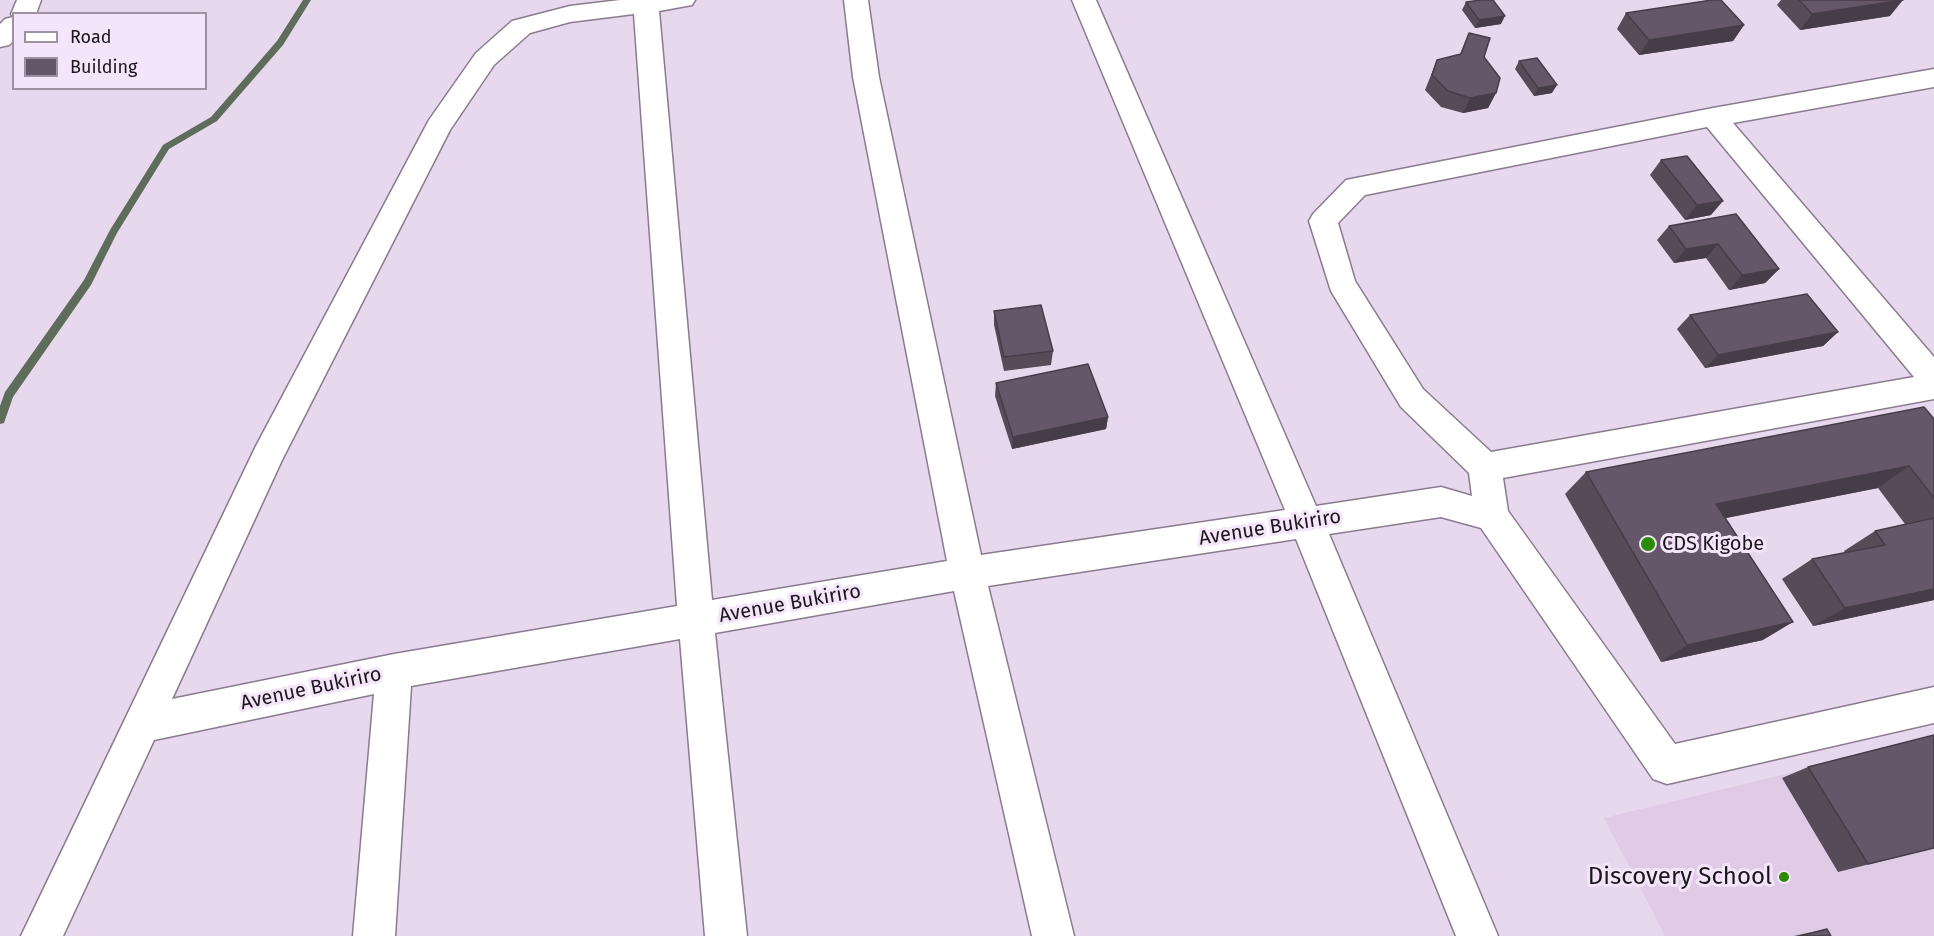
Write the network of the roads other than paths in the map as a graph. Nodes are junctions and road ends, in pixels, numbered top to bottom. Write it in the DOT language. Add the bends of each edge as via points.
graph roads {
  1 [pos="683,0"];
  2 [pos="856,0"];
  3 [pos="1084,0"];
  4 [pos="646,4"];
  5 [pos="12,27"];
  6 [pos="0,39"];
  7 [pos="1929,84"];
  8 [pos="1713,117"];
  9 [pos="1934,379"];
  10 [pos="1934,386"];
  11 [pos="1485,466"];
  12 [pos="1492,516"];
  13 [pos="1307,523"];
  14 [pos="967,573"];
  15 [pos="696,620"];
  16 [pos="394,672"];
  17 [pos="1934,705"];
  18 [pos="142,724"];
  19 [pos="42,936"];
  20 [pos="374,936"];
  21 [pos="726,936"];
  22 [pos="1053,936"];
  23 [pos="1477,936"];
  1 -- 4 [label="street"];
  2 -- 14 [label="street" via="866,77"];
  3 -- 13 [label="street"];
  4 -- 15 [label="street"];
  4 -- 18 [label="street" via="570,14 521,27 485,59 438,127 268,456"];
  5 -- 6 [label="street"];
  7 -- 8 [label="street"];
  8 -- 9 [label="street"];
  8 -- 11 [label="street" via="1356,187 1323,221 1341,283 1412,398"];
  10 -- 11 [label="street"];
  11 -- 12 [label="street"];
  12 -- 13 [label="street, Avenue Bukiriro" via="1441,502"];
  12 -- 17 [label="street" via="1667,765"];
  13 -- 14 [label="street, Avenue Bukiriro"];
  13 -- 23 [label="street"];
  14 -- 15 [label="street, Avenue Bukiriro"];
  14 -- 22 [label="street"];
  15 -- 16 [label="street, Avenue Bukiriro"];
  15 -- 21 [label="street"];
  16 -- 18 [label="street, Avenue Bukiriro"];
  16 -- 20 [label="street"];
  18 -- 19 [label="street"];
}
